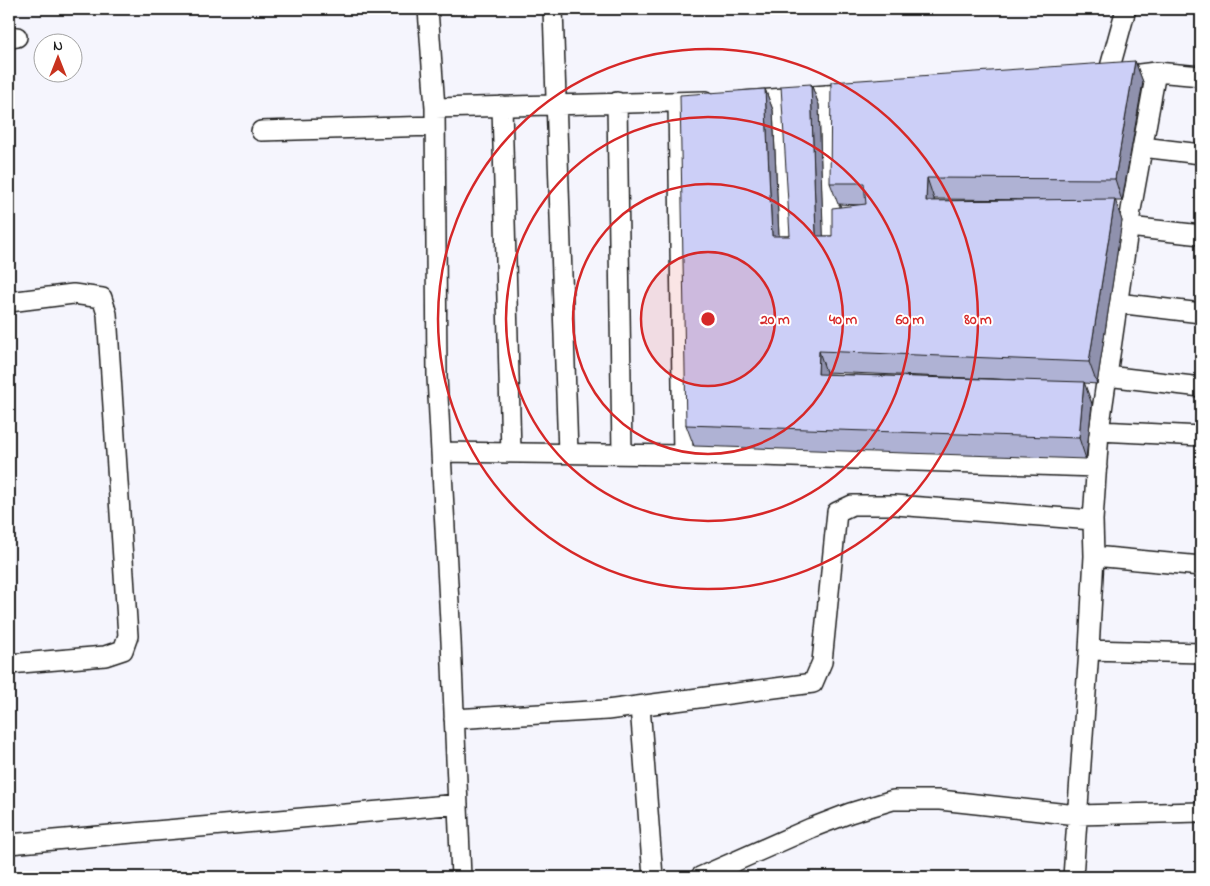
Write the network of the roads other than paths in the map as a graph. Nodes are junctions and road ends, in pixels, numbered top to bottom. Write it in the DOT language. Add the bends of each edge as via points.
graph roads {
  1 [pos="428,9"];
  2 [pos="553,9"];
  3 [pos="1126,9"];
  4 [pos="1156,72"];
  5 [pos="1201,76"];
  6 [pos="1107,78"];
  7 [pos="1088,80"];
  8 [pos="877,92"];
  9 [pos="826,95"];
  10 [pos="781,99"];
  11 [pos="617,102"];
  12 [pos="678,102"];
  13 [pos="556,104"];
  14 [pos="502,106"];
  15 [pos="434,117"];
  16 [pos="261,131"];
  17 [pos="1142,147"];
  18 [pos="1201,154"];
  19 [pos="1112,210"];
  20 [pos="1130,218"];
  21 [pos="1201,235"];
  22 [pos="831,240"];
  23 [pos="786,247"];
  24 [pos="9,302"];
  25 [pos="1117,303"];
  26 [pos="1201,313"];
  27 [pos="1106,384"];
  28 [pos="1201,387"];
  29 [pos="1085,392"];
  30 [pos="1099,431"];
  31 [pos="1201,436"];
  32 [pos="441,452"];
  33 [pos="511,453"];
  34 [pos="568,453"];
  35 [pos="622,454"];
  36 [pos="683,455"];
  37 [pos="1097,467"];
  38 [pos="1093,520"];
  39 [pos="1094,556"];
  40 [pos="1201,566"];
  41 [pos="1089,650"];
  42 [pos="1201,653"];
  43 [pos="9,664"];
  44 [pos="640,706"];
  45 [pos="454,719"];
  46 [pos="458,804"];
  47 [pos="1201,812"];
  48 [pos="1077,815"];
  49 [pos="9,844"];
  50 [pos="460,877"];
  51 [pos="652,877"];
  52 [pos="700,877"];
  53 [pos="1073,877"];
  1 -- 15 [label="street"];
  2 -- 13 [label="street"];
  3 -- 6 [label="street"];
  4 -- 5 [label="street"];
  4 -- 6 [label="street"];
  4 -- 17 [label="street"];
  6 -- 7 [label="street"];
  8 -- 9 [label="street"];
  9 -- 10 [label="street"];
  9 -- 22 [label="street"];
  10 -- 12 [label="street"];
  10 -- 23 [label="street"];
  11 -- 12 [label="street"];
  11 -- 13 [label="street"];
  11 -- 35 [label="street"];
  12 -- 36 [label="street"];
  13 -- 14 [label="street"];
  13 -- 34 [label="street"];
  14 -- 15 [label="street"];
  14 -- 33 [label="street"];
  15 -- 16 [label="street"];
  15 -- 32 [label="street" via="436,377"];
  17 -- 18 [label="street"];
  17 -- 20 [label="street"];
  19 -- 20 [label="street"];
  20 -- 21 [label="street"];
  20 -- 25 [label="street"];
  24 -- 43 [label="street" via="73,294 102,298 107,314 128,636 123,650 105,656"];
  25 -- 26 [label="street"];
  25 -- 27 [label="street"];
  27 -- 28 [label="street"];
  27 -- 29 [label="street"];
  27 -- 30 [label="street"];
  30 -- 31 [label="street"];
  30 -- 37 [label="street"];
  32 -- 33 [label="street"];
  32 -- 45 [label="street"];
  33 -- 34 [label="street"];
  34 -- 35 [label="street"];
  35 -- 36 [label="street"];
  36 -- 37 [label="street"];
  37 -- 38 [label="street"];
  38 -- 39 [label="street"];
  38 -- 44 [label="street" via="895,505 852,505 837,512 822,662 813,683"];
  39 -- 40 [label="street"];
  39 -- 41 [label="street"];
  41 -- 42 [label="street"];
  41 -- 48 [label="street"];
  44 -- 45 [label="street"];
  44 -- 51 [label="street"];
  45 -- 46 [label="street"];
  46 -- 49 [label="street"];
  46 -- 50 [label="street"];
  47 -- 48 [label="street"];
  48 -- 52 [label="street" via="940,800 893,800 818,825"];
  48 -- 53 [label="street"];
}
